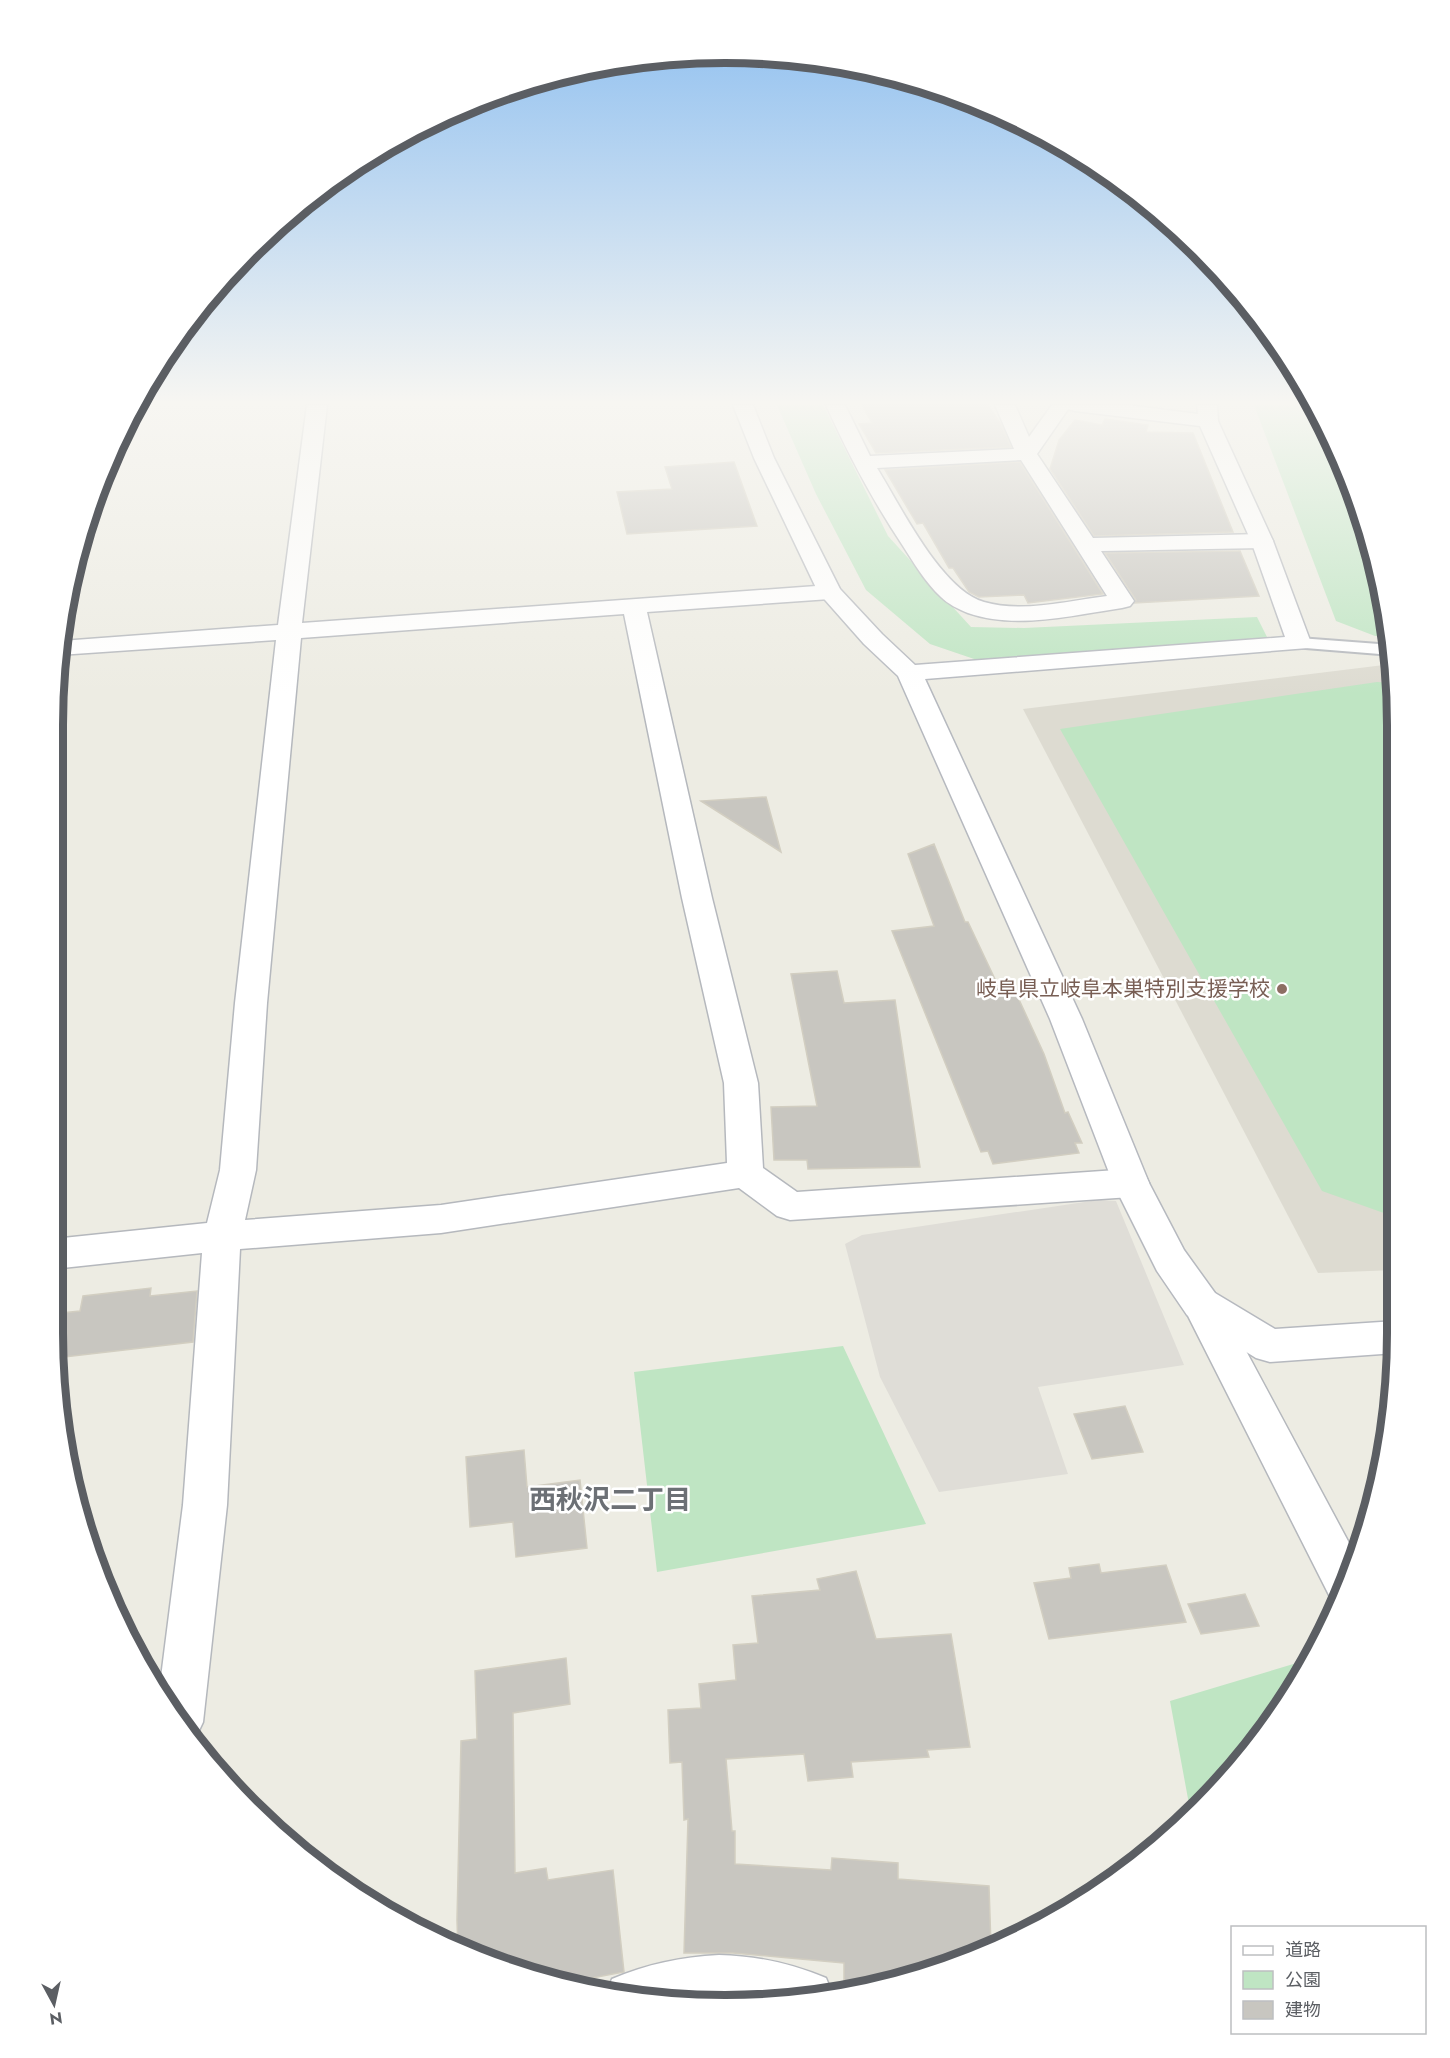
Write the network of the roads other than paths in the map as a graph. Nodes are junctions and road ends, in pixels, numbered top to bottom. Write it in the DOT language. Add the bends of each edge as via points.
graph roads {
  1 [pos="305,501"];
  2 [pos="785,501"];
  3 [pos="887,501"];
  4 [pos="1057,501"];
  5 [pos="1245,501"];
  6 [pos="1262,541"];
  7 [pos="1086,545"];
  8 [pos="830,592"];
  9 [pos="634,607"];
  10 [pos="289,632"];
  11 [pos="1299,643"];
  12 [pos="68,647"];
  13 [pos="1382,649"];
  14 [pos="909,673"];
  15 [pos="745,1174"];
  16 [pos="1131,1183"];
  17 [pos="222,1236"];
  18 [pos="63,1253"];
  19 [pos="1201,1304"];
  20 [pos="1387,1338"];
  21 [pos="1342,1574"];
  22 [pos="181,1709"];
  23 [pos="657,1991"];
  24 [pos="785,1992"];
  1 -- 10 [label="street"];
  2 -- 8 [label="street"];
  3 -- 7 [label="street" via="937,580 959,601 982,610 1017,613 1122,601"];
  4 -- 7 [label="street"];
  5 -- 6 [label="street"];
  6 -- 7 [label="street"];
  6 -- 11 [label="street"];
  8 -- 9 [label="street"];
  8 -- 14 [label="street"];
  9 -- 10 [label="street"];
  9 -- 15 [label="street" via="741,1083"];
  10 -- 12 [label="street"];
  10 -- 17 [label="street" via="238,1170"];
  11 -- 13 [label="lane"];
  11 -- 14 [label="street"];
  14 -- 16 [label="street" via="1066,1019"];
  15 -- 16 [label="street" via="790,1206"];
  15 -- 17 [label="street" via="441,1219"];
  16 -- 19 [label="street" via="1170,1260"];
  17 -- 18 [label="street"];
  17 -- 22 [label="street" via="206,1505"];
  19 -- 20 [label="street" via="1270,1346"];
  19 -- 21 [label="street"];
  23 -- 24 [label="street" via="696,1981 749,1984"];
}
